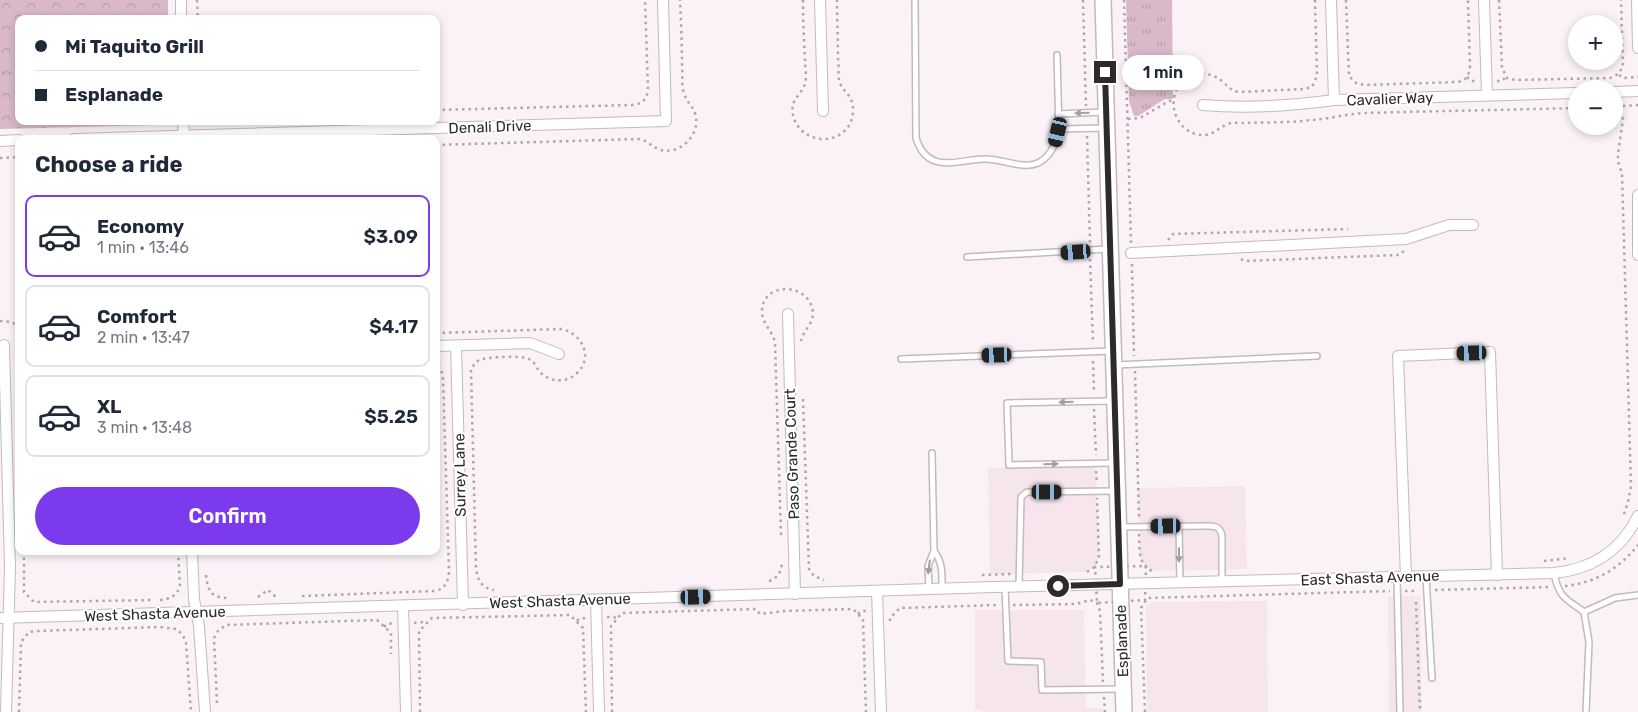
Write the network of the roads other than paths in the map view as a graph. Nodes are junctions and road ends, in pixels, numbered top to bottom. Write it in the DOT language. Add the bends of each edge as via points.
graph roads {
  1 [pos="180,0"];
  2 [pos="663,0"];
  3 [pos="820,0"];
  4 [pos="915,0"];
  5 [pos="1103,0"];
  6 [pos="1331,0"];
  7 [pos="1484,0"];
  8 [pos="1637,0"];
  9 [pos="181,15"];
  10 [pos="1638,48"];
  11 [pos="1057,55"];
  12 [pos="1638,91"];
  13 [pos="1623,92"];
  14 [pos="1568,93"];
  15 [pos="1487,95"];
  16 [pos="1334,100"];
  17 [pos="1204,105"];
  18 [pos="823,111"];
  19 [pos="1106,112"];
  20 [pos="1058,114"];
  21 [pos="1107,128"];
  22 [pos="1059,130"];
  23 [pos="216,135"];
  24 [pos="15,140"];
  25 [pos="0,141"];
  26 [pos="1638,195"];
  27 [pos="1473,225"];
  28 [pos="1111,249"];
  29 [pos="1131,253"];
  30 [pos="1638,255"];
  31 [pos="967,257"];
  32 [pos="788,314"];
  33 [pos="4,345"];
  34 [pos="440,346"];
  35 [pos="456,346"];
  36 [pos="559,354"];
  37 [pos="1317,356"];
  38 [pos="901,358"];
  39 [pos="1114,358"];
  40 [pos="1115,401"];
  41 [pos="932,453"];
  42 [pos="1117,463"];
  43 [pos="1118,491"];
  44 [pos="1638,516"];
  45 [pos="1179,526"];
  46 [pos="1119,527"];
  47 [pos="934,551"];
  48 [pos="192,555"];
  49 [pos="1554,573"];
  50 [pos="1497,575"];
  51 [pos="1426,576"];
  52 [pos="1402,577"];
  53 [pos="1222,582"];
  54 [pos="1180,583"];
  55 [pos="1120,584"];
  56 [pos="1005,587"];
  57 [pos="1019,587"];
  58 [pos="929,589"];
  59 [pos="942,589"];
  60 [pos="878,591"];
  61 [pos="795,594"];
  62 [pos="1638,595"];
  63 [pos="596,600"];
  64 [pos="463,605"];
  65 [pos="403,606"];
  66 [pos="197,612"];
  67 [pos="1584,612"];
  68 [pos="4,618"];
  69 [pos="1432,678"];
  70 [pos="1124,689"];
  71 [pos="6,712"];
  72 [pos="205,712"];
  73 [pos="406,712"];
  74 [pos="599,712"];
  75 [pos="881,712"];
  76 [pos="1124,712"];
  77 [pos="1400,712"];
  78 [pos="1586,712"];
  1 -- 9 [label="street"];
  2 -- 23 [label="street, Denali Drive" via="666,121"];
  3 -- 18 [label="street"];
  4 -- 22 [label="lane" via="916,138 923,153 942,163 984,159 1031,165 1050,154"];
  5 -- 19 [label="main road, Esplanade"];
  6 -- 16 [label="street"];
  7 -- 15 [label="street"];
  8 -- 10 [label="street"];
  11 -- 20 [label="lane"];
  12 -- 13 [label="street"];
  14 -- 15 [label="street, Cavalier Way"];
  15 -- 16 [label="street, Cavalier Way"];
  16 -- 17 [label="street, Cavalier Way" via="1303,105 1234,108"];
  19 -- 20 [label="lane, one-way"];
  19 -- 21 [label="main road, Esplanade"];
  20 -- 22 [label="lane"];
  21 -- 22 [label="lane"];
  21 -- 28 [label="main road, Esplanade"];
  24 -- 25 [label="street"];
  26 -- 30 [label="street"];
  27 -- 29 [label="street" via="1449,225 1406,239"];
  28 -- 31 [label="lane"];
  28 -- 39 [label="main road, Esplanade"];
  32 -- 61 [label="street, Paso Grande Court"];
  33 -- 68 [label="street" via="10,566"];
  34 -- 35 [label="street"];
  35 -- 36 [label="street" via="530,343"];
  35 -- 64 [label="street, Surrey Lane"];
  37 -- 39 [label="lane" via="1134,364"];
  38 -- 39 [label="lane"];
  39 -- 40 [label="main road, Esplanade"];
  40 -- 42 [label="main road, Esplanade"];
  40 -- 42 [label="lane, one-way" via="1007,403 1009,464"];
  41 -- 47 [label="lane"];
  42 -- 43 [label="main road, Esplanade"];
  43 -- 46 [label="main road, Esplanade"];
  43 -- 57 [label="lane" via="1031,492 1021,497"];
  44 -- 49 [label="street, East Shasta Avenue" via="1614,549 1589,566"];
  45 -- 46 [label="lane"];
  45 -- 53 [label="lane" via="1213,526 1221,530"];
  45 -- 54 [label="lane, one-way"];
  46 -- 55 [label="main road, Esplanade"];
  47 -- 58 [label="lane, one-way" via="928,566"];
  47 -- 59 [label="lane" via="942,566"];
  48 -- 66 [label="street"];
  49 -- 50 [label="street, East Shasta Avenue"];
  49 -- 67 [label="lane" via="1561,595"];
  50 -- 51 [label="street, East Shasta Avenue"];
  50 -- 52 [label="street" via="1490,352 1398,356"];
  51 -- 52 [label="street, East Shasta Avenue"];
  51 -- 69 [label="lane"];
  52 -- 53 [label="street, East Shasta Avenue"];
  52 -- 77 [label="lane"];
  53 -- 54 [label="street, East Shasta Avenue"];
  54 -- 55 [label="street, East Shasta Avenue"];
  55 -- 57 [label="street, West Shasta Avenue"];
  55 -- 70 [label="main road, Esplanade"];
  56 -- 57 [label="street, West Shasta Avenue"];
  56 -- 59 [label="street, West Shasta Avenue"];
  56 -- 70 [label="lane" via="1008,661 1040,662 1042,690"];
  58 -- 59 [label="street, West Shasta Avenue"];
  58 -- 60 [label="street, West Shasta Avenue"];
  60 -- 61 [label="street, West Shasta Avenue"];
  60 -- 75 [label="street"];
  61 -- 63 [label="street, West Shasta Avenue"];
  62 -- 67 [label="lane" via="1615,598"];
  63 -- 64 [label="street, West Shasta Avenue"];
  63 -- 74 [label="street"];
  64 -- 65 [label="street, West Shasta Avenue"];
  65 -- 66 [label="street, West Shasta Avenue"];
  65 -- 73 [label="street"];
  66 -- 68 [label="street, West Shasta Avenue"];
  66 -- 72 [label="street"];
  67 -- 78 [label="lane" via="1589,642"];
  68 -- 71 [label="street"];
  70 -- 76 [label="main road, Esplanade"];
}
